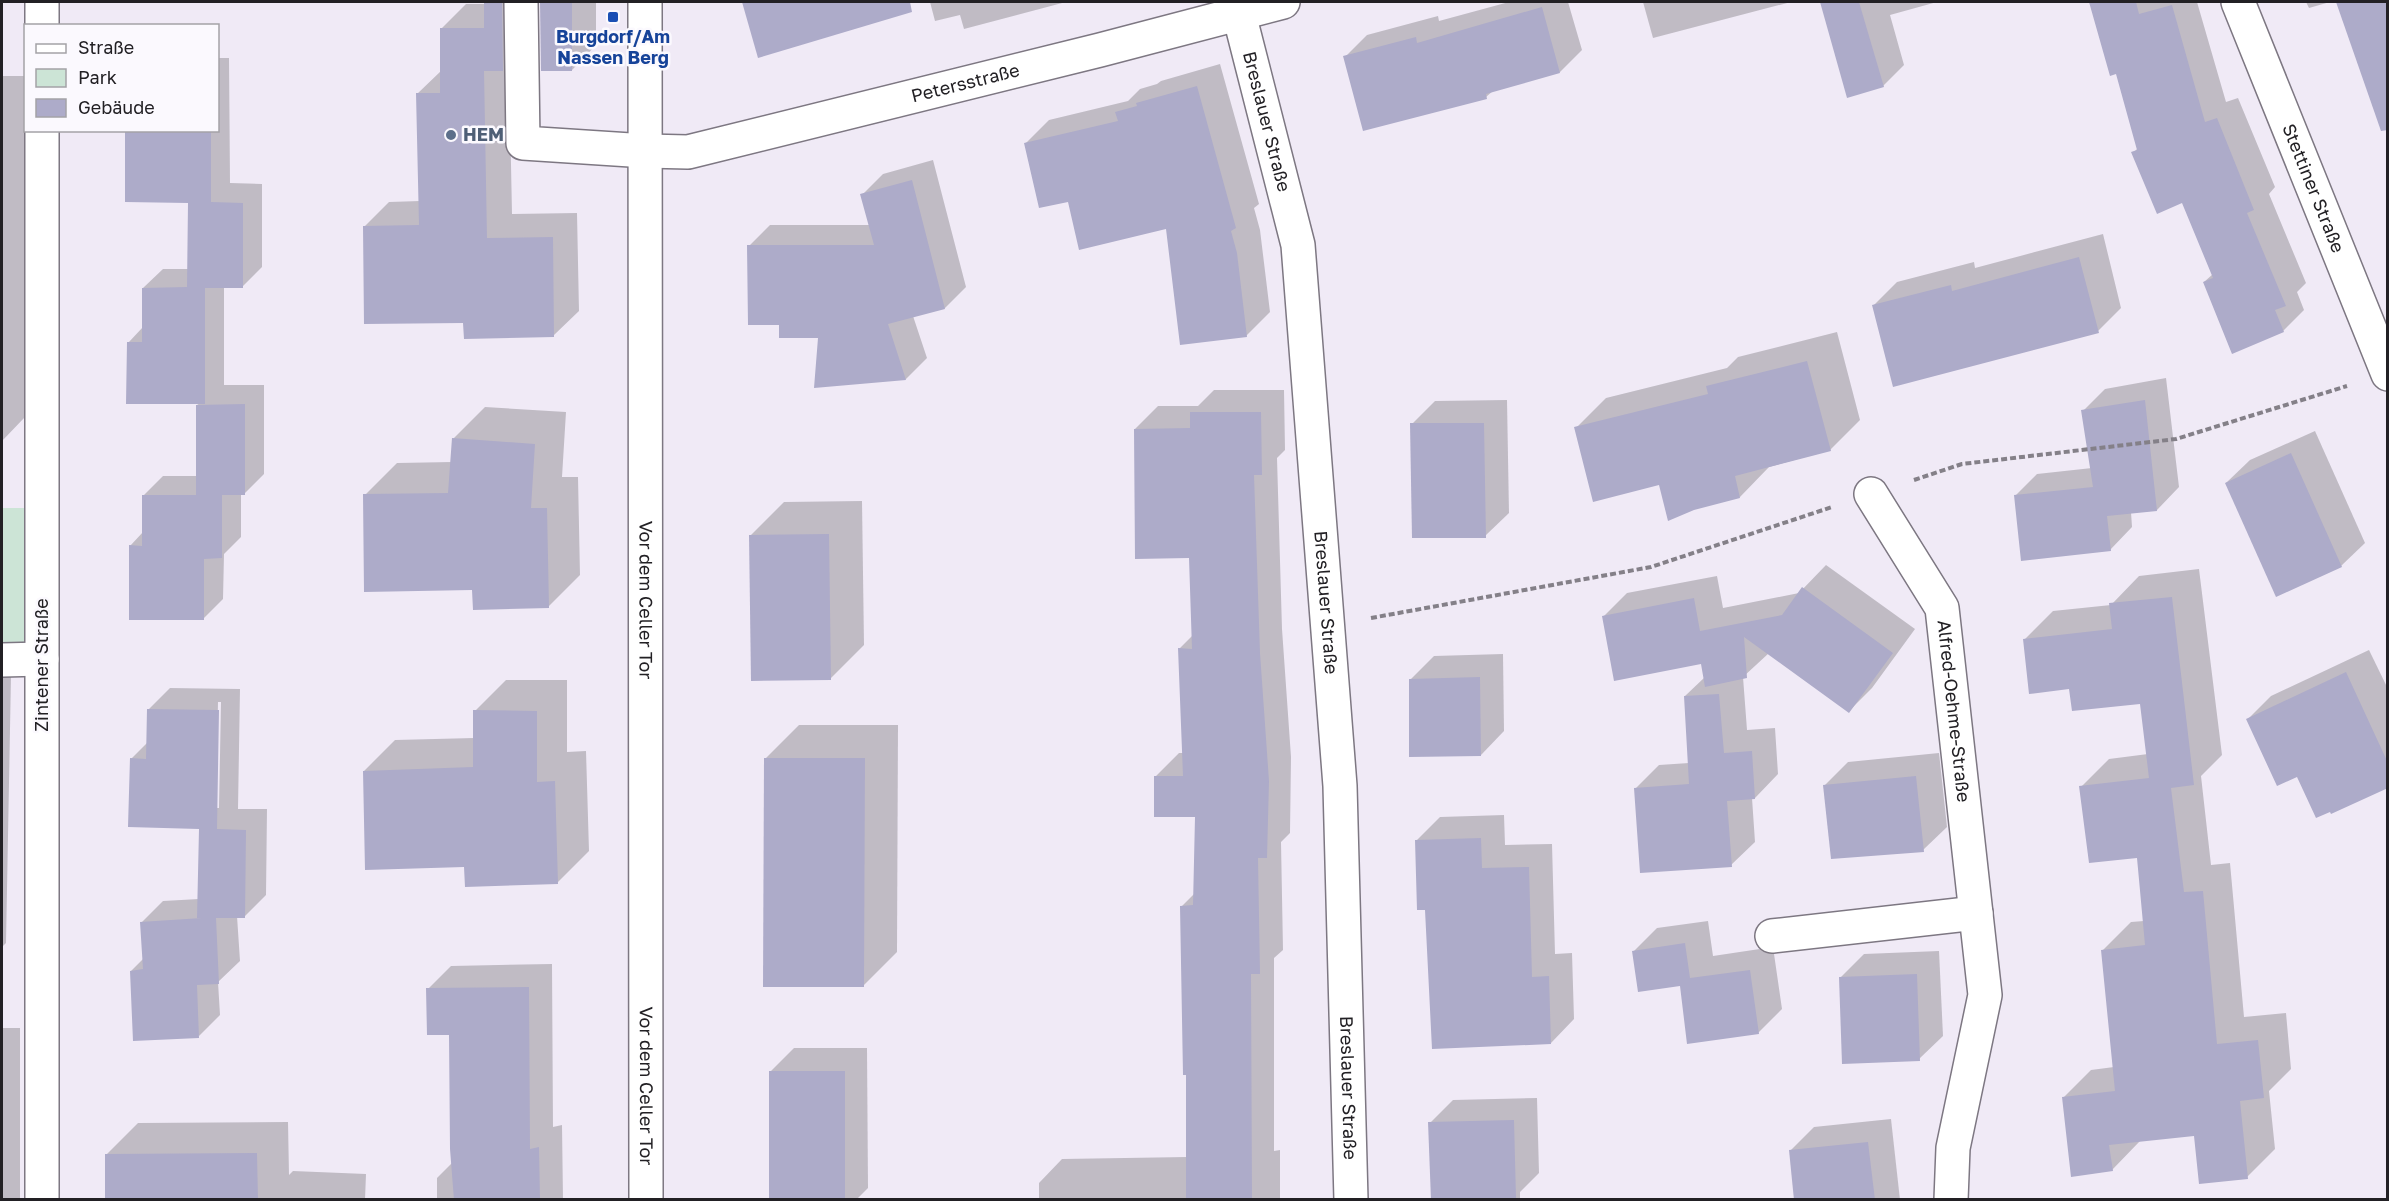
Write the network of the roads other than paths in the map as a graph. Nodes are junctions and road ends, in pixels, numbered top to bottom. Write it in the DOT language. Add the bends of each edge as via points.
graph roads {
  1 [pos="42,2"];
  2 [pos="521,2"];
  3 [pos="645,2"];
  4 [pos="1283,2"];
  5 [pos="2238,2"];
  6 [pos="1239,14"];
  7 [pos="42,24"];
  8 [pos="42,132"];
  9 [pos="646,151"];
  10 [pos="2388,374"];
  11 [pos="1871,494"];
  12 [pos="2,660"];
  13 [pos="42,660"];
  14 [pos="1976,913"];
  15 [pos="1772,936"];
  16 [pos="42,1200"];
  17 [pos="646,1200"];
  18 [pos="1351,1200"];
  19 [pos="1951,1200"];
  1 -- 7 [label="street"];
  2 -- 9 [label="street, Petersstraße" via="523,143"];
  3 -- 9 [label="street, Vor dem Celler Tor"];
  4 -- 6 [label="street, Petersstraße"];
  5 -- 10 [label="street, Stettiner Straße"];
  6 -- 9 [label="street, Petersstraße" via="688,152"];
  6 -- 18 [label="street, Breslauer Straße" via="1298,245 1340,786"];
  8 -- 13 [label="street, Zintener Straße"];
  9 -- 17 [label="street, Vor dem Celler Tor"];
  11 -- 14 [label="street, Alfred-Oehme-Straße" via="1942,608"];
  12 -- 13 [label="street"];
  13 -- 16 [label="street, Zintener Straße"];
  14 -- 15 [label="street"];
  14 -- 19 [label="street, Alfred-Oehme-Straße" via="1986,995 1953,1148"];
}
